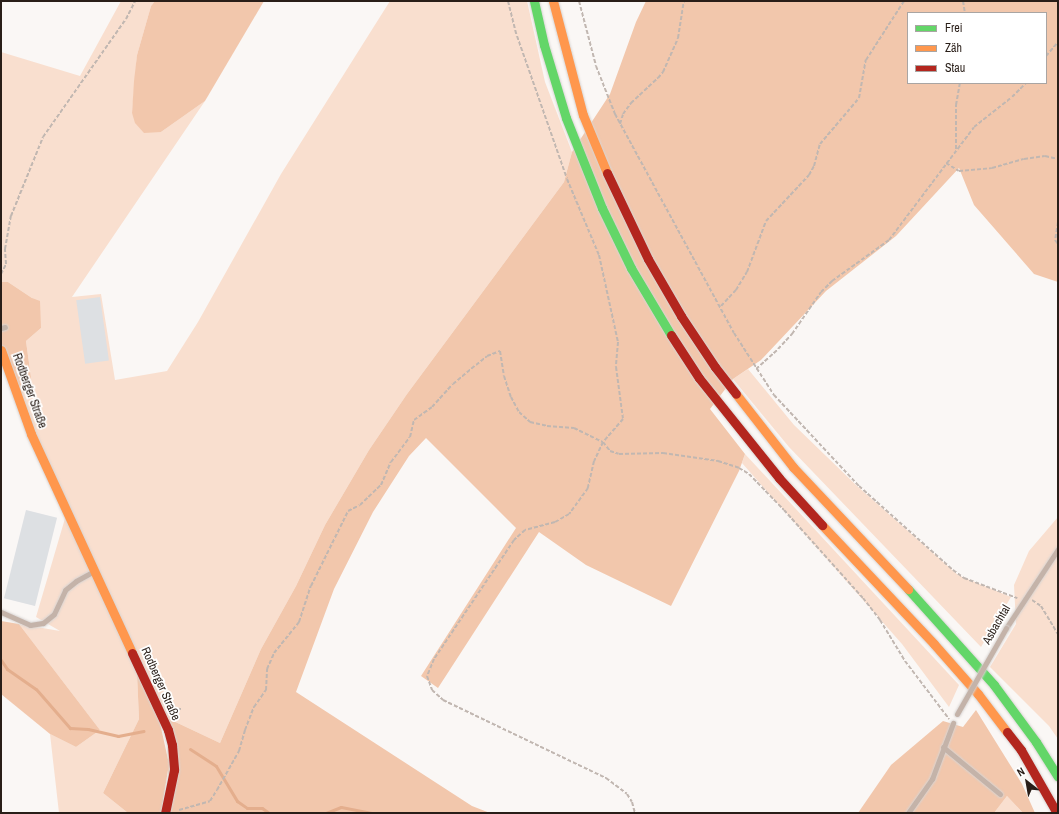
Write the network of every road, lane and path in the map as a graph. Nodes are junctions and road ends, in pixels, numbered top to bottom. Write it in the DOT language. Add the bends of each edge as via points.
graph roads {
  1 [pos="135,1"];
  2 [pos="508,1"];
  3 [pos="534,1"];
  4 [pos="553,1"];
  5 [pos="579,1"];
  6 [pos="684,1"];
  7 [pos="904,1"];
  8 [pos="963,1"];
  9 [pos="965,12"];
  10 [pos="1058,42"];
  11 [pos="1047,55"];
  12 [pos="960,84"];
  13 [pos="1025,84"];
  14 [pos="620,124"];
  15 [pos="956,150"];
  16 [pos="1058,158"];
  17 [pos="946,163"];
  18 [pos="1058,222"];
  19 [pos="1058,244"];
  20 [pos="1,274"];
  21 [pos="720,306"];
  22 [pos="1,350"];
  23 [pos="756,369"];
  24 [pos="604,442"];
  25 [pos="1058,549"];
  26 [pos="95,571"];
  27 [pos="1022,601"];
  28 [pos="1,612"];
  29 [pos="1058,634"];
  30 [pos="957,714"];
  31 [pos="953,723"];
  32 [pos="943,747"];
  33 [pos="1058,777"];
  34 [pos="1000,794"];
  35 [pos="166,813"];
  36 [pos="636,813"];
  37 [pos="908,813"];
  38 [pos="1057,813"];
  1 -- 20 [label="path" via="126,19 43,136 11,216 5,249 6,264"];
  2 -- 24 [label="path" via="517,36 567,179 599,255 618,342 616,367 623,420"];
  3 -- 38 [label="main road" via="566,118 602,208 631,268 664,325 699,378 778,478 978,694 1021,750"];
  4 -- 33 [label="main road" via="583,114 622,207 681,316 719,373 793,467 949,633 994,685"];
  5 -- 14 [label="path" via="596,66"];
  6 -- 14 [label="path" via="678,38 663,72 631,103"];
  7 -- 21 [label="path" via="866,60 859,98 820,144 809,175 766,221 747,272 736,290"];
  8 -- 9 [label="path"];
  10 -- 11 [label="path"];
  12 -- 15 [label="path" via="956,105"];
  13 -- 15 [label="path" via="974,127"];
  14 -- 21 [label="path"];
  15 -- 17 [label="path"];
  16 -- 17 [label="path" via="1045,156 992,168 959,171"];
  17 -- 23 [label="path" via="888,240 832,281 821,292 792,334"];
  18 -- 19 [label="path" via="1055,240"];
  21 -- 23 [label="path"];
  22 -- 26 [label="main road, Rodberger Straße" via="32,434"];
  23 -- 27 [label="path" via="774,395 827,453 920,542 964,578"];
  24 -- 31 [label="path" via="610,451 619,454 663,453 712,460 739,468 749,474 863,598 905,661"];
  24 -- 35 [label="path" via="574,428 530,422 519,412 511,397 500,352 487,356 453,384 432,407 414,420 410,437 392,462 381,485 360,505 348,512 311,586 298,622 274,653 267,669 266,690 254,707 239,751 210,801"];
  24 -- 36 [label="path" via="594,461 588,488 569,514 555,522 525,530 514,540 434,659 427,676 432,690 443,700 606,778 627,794"];
  25 -- 27 [label="lane, Asbachtal"];
  26 -- 28 [label="lane" via="65,590 54,614 43,624 30,625"];
  26 -- 35 [label="main road, Rodberger Straße" via="168,730 174,770"];
  27 -- 29 [label="path" via="1037,602"];
  27 -- 30 [label="lane, Asbachtal, bridge"];
  31 -- 32 [label="lane"];
  32 -- 34 [label="lane"];
  32 -- 37 [label="lane" via="932,779"];
}
